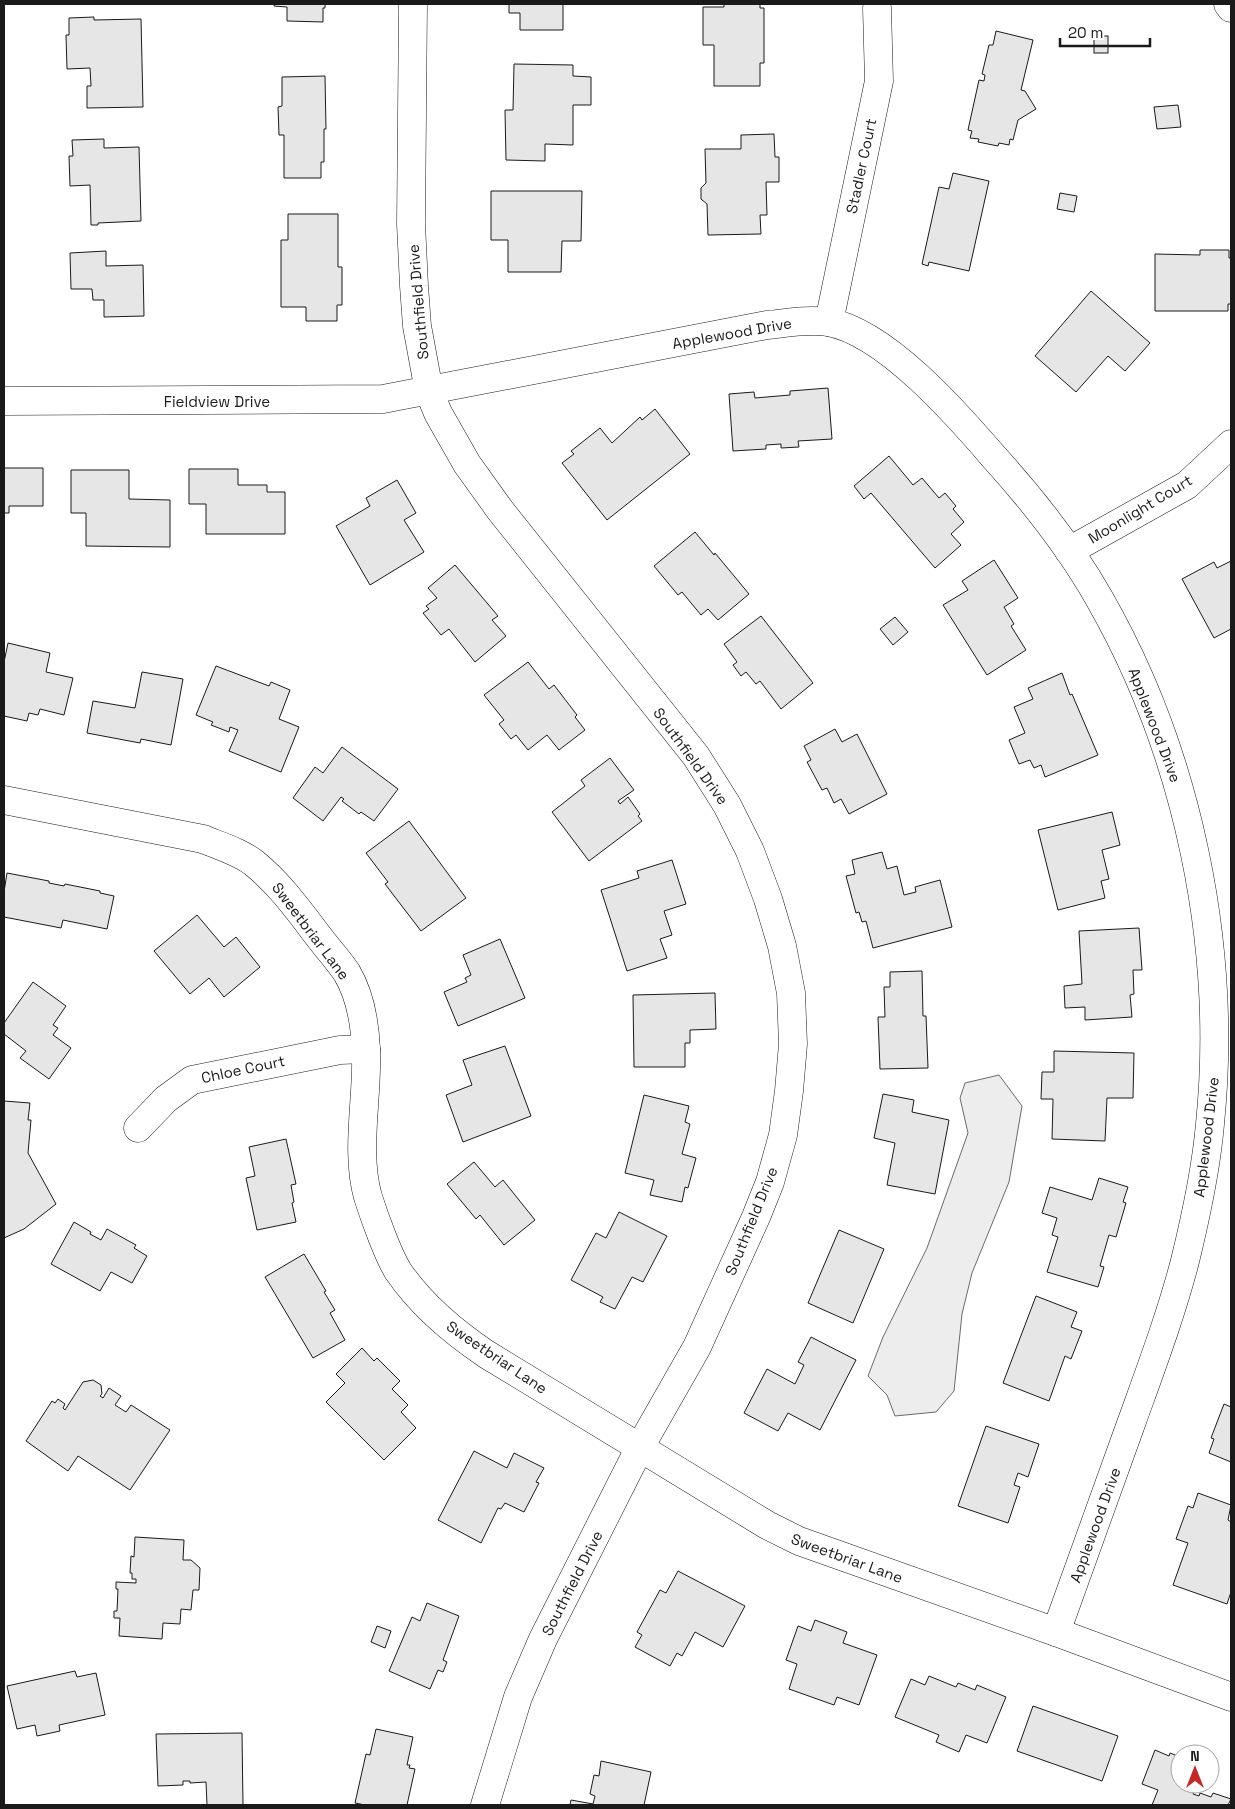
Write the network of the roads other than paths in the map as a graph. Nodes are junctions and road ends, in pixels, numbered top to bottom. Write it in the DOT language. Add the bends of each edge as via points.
graph roads {
  1 [pos="413,4"];
  2 [pos="1228,4"];
  3 [pos="877,8"];
  4 [pos="1231,8"];
  5 [pos="829,322"];
  6 [pos="429,391"];
  7 [pos="4,401"];
  8 [pos="1231,444"];
  9 [pos="1069,551"];
  10 [pos="4,800"];
  11 [pos="366,1049"];
  12 [pos="138,1128"];
  13 [pos="1221,1128"];
  14 [pos="640,1447"];
  15 [pos="1056,1632"];
  16 [pos="1231,1697"];
  17 [pos="485,1805"];
  1 -- 6 [label="street, Southfield Drive" via="412,260 417,326"];
  2 -- 4 [label="street"];
  3 -- 5 [label="street, Stadler Court" via="879,81"];
  5 -- 6 [label="street, Applewood Drive" via="767,325"];
  5 -- 9 [label="street, Applewood Drive" via="856,331 888,351 929,388 1008,472"];
  6 -- 7 [label="street, Fieldview Drive" via="383,399 343,400"];
  6 -- 14 [label="street, Southfield Drive" via="467,464 500,510 696,756 727,805 750,851 782,946 791,993 793,1044 783,1135 770,1182 696,1346"];
  8 -- 9 [label="street, Moonlight Court" via="1187,485"];
  9 -- 13 [label="street, Applewood Drive" via="1103,606 1151,706 1188,820 1202,891 1211,965 1214,1072"];
  10 -- 11 [label="street, Sweetbriar Lane" via="203,839 253,862 291,900 347,974 356,995"];
  11 -- 12 [label="street, Chloe Court" via="340,1050 192,1080 166,1099"];
  11 -- 14 [label="street, Sweetbriar Lane" via="364,1175 368,1197 398,1270 437,1317 458,1335"];
  13 -- 15 [label="street, Applewood Drive" via="1168,1318"];
  14 -- 15 [label="street, Sweetbriar Lane" via="767,1525 799,1541"];
  14 -- 17 [label="street, Southfield Drive" via="543,1639 518,1697"];
  15 -- 16 [label="street, Sweetbriar Lane"];
}
